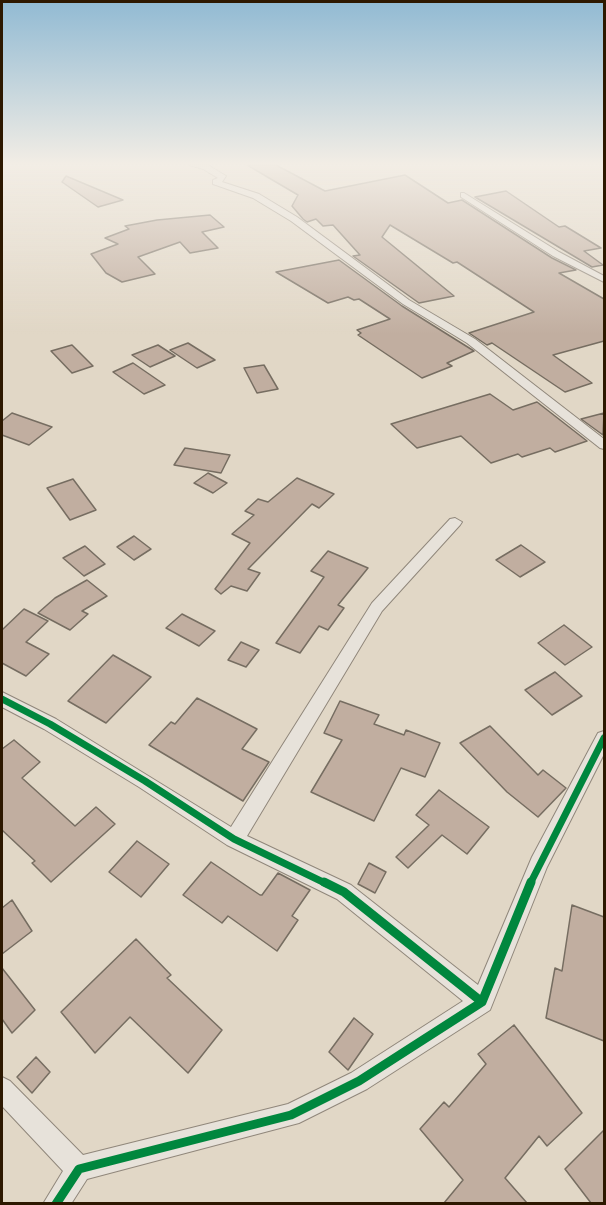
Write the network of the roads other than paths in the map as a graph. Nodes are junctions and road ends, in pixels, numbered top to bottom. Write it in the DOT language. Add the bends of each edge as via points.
graph roads {
  1 [pos="297,221"];
  2 [pos="505,221"];
  3 [pos="604,279"];
  4 [pos="604,445"];
  5 [pos="455,522"];
  6 [pos="2,699"];
  7 [pos="604,738"];
  8 [pos="234,839"];
  9 [pos="482,1002"];
  10 [pos="2,1089"];
  11 [pos="79,1169"];
  12 [pos="56,1203"];
  1 -- 4 [label="street" via="406,302 471,341"];
  2 -- 3 [label="street"];
  5 -- 8 [label="street" via="377,607"];
  6 -- 8 [label="street" via="145,781"];
  7 -- 9 [label="street" via="539,863"];
  8 -- 9 [label="street" via="344,892"];
  9 -- 11 [label="street" via="359,1081 291,1115"];
  10 -- 11 [label="street"];
  11 -- 12 [label="street"];
}
